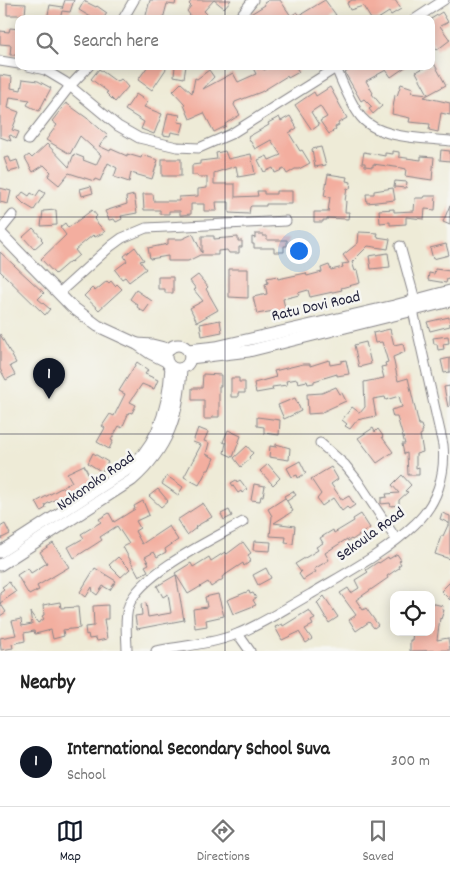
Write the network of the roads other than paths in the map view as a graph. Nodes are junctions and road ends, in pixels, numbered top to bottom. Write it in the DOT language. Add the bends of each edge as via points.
graph roads {
  1 [pos="134,0"];
  2 [pos="253,0"];
  3 [pos="444,0"];
  4 [pos="125,15"];
  5 [pos="241,15"];
  6 [pos="421,15"];
  7 [pos="0,61"];
  8 [pos="15,63"];
  9 [pos="45,70"];
  10 [pos="85,70"];
  11 [pos="332,70"];
  12 [pos="338,70"];
  13 [pos="70,86"];
  14 [pos="28,140"];
  15 [pos="450,141"];
  16 [pos="13,215"];
  17 [pos="286,221"];
  18 [pos="0,232"];
  19 [pos="400,246"];
  20 [pos="450,291"];
  21 [pos="59,294"];
  22 [pos="450,301"];
  23 [pos="413,304"];
  24 [pos="189,354"];
  25 [pos="171,361"];
  26 [pos="320,443"];
  27 [pos="243,522"];
  28 [pos="396,540"];
  29 [pos="0,552"];
  30 [pos="0,565"];
  31 [pos="238,634"];
  32 [pos="127,651"];
  33 [pos="156,651"];
  34 [pos="250,651"];
  1 -- 4 [label="street"];
  2 -- 5 [label="street"];
  3 -- 6 [label="street"];
  7 -- 8 [label="street"];
  9 -- 13 [label="street"];
  10 -- 13 [label="street"];
  11 -- 13 [label="street" via="231,134 199,148 177,147 139,138 118,126"];
  12 -- 15 [label="street" via="360,116 368,123 386,132"];
  13 -- 14 [label="street"];
  16 -- 18 [label="street"];
  17 -- 21 [label="street" via="146,228 122,238"];
  18 -- 21 [label="main road"];
  19 -- 23 [label="street, Sekoula Road"];
  20 -- 23 [label="main road, Ratu Dovi Road"];
  21 -- 25 [label="main road" via="98,326 137,344 152,345"];
  22 -- 23 [label="main road, Ratu Dovi Road"];
  23 -- 24 [label="main road, Ratu Dovi Road"];
  23 -- 28 [label="street, Sekoula Road" via="445,458 440,484 428,507 416,524"];
  24 -- 25 [label="main road" via="187,365"];
  24 -- 25 [label="main road, Ratu Dovi Road" via="186,347 178,344"];
  25 -- 29 [label="main road, Nokonoko Road" via="162,421 140,459"];
  25 -- 30 [label="main road, Nokonoko Road" via="179,390 172,423 166,439 149,464 132,480"];
  26 -- 28 [label="street" via="357,480"];
  27 -- 32 [label="street" via="188,553 144,584 128,608"];
  28 -- 31 [label="street, Sekoula Road" via="282,611"];
  31 -- 33 [label="street, Sekoula Road"];
  31 -- 34 [label="street"];
}
